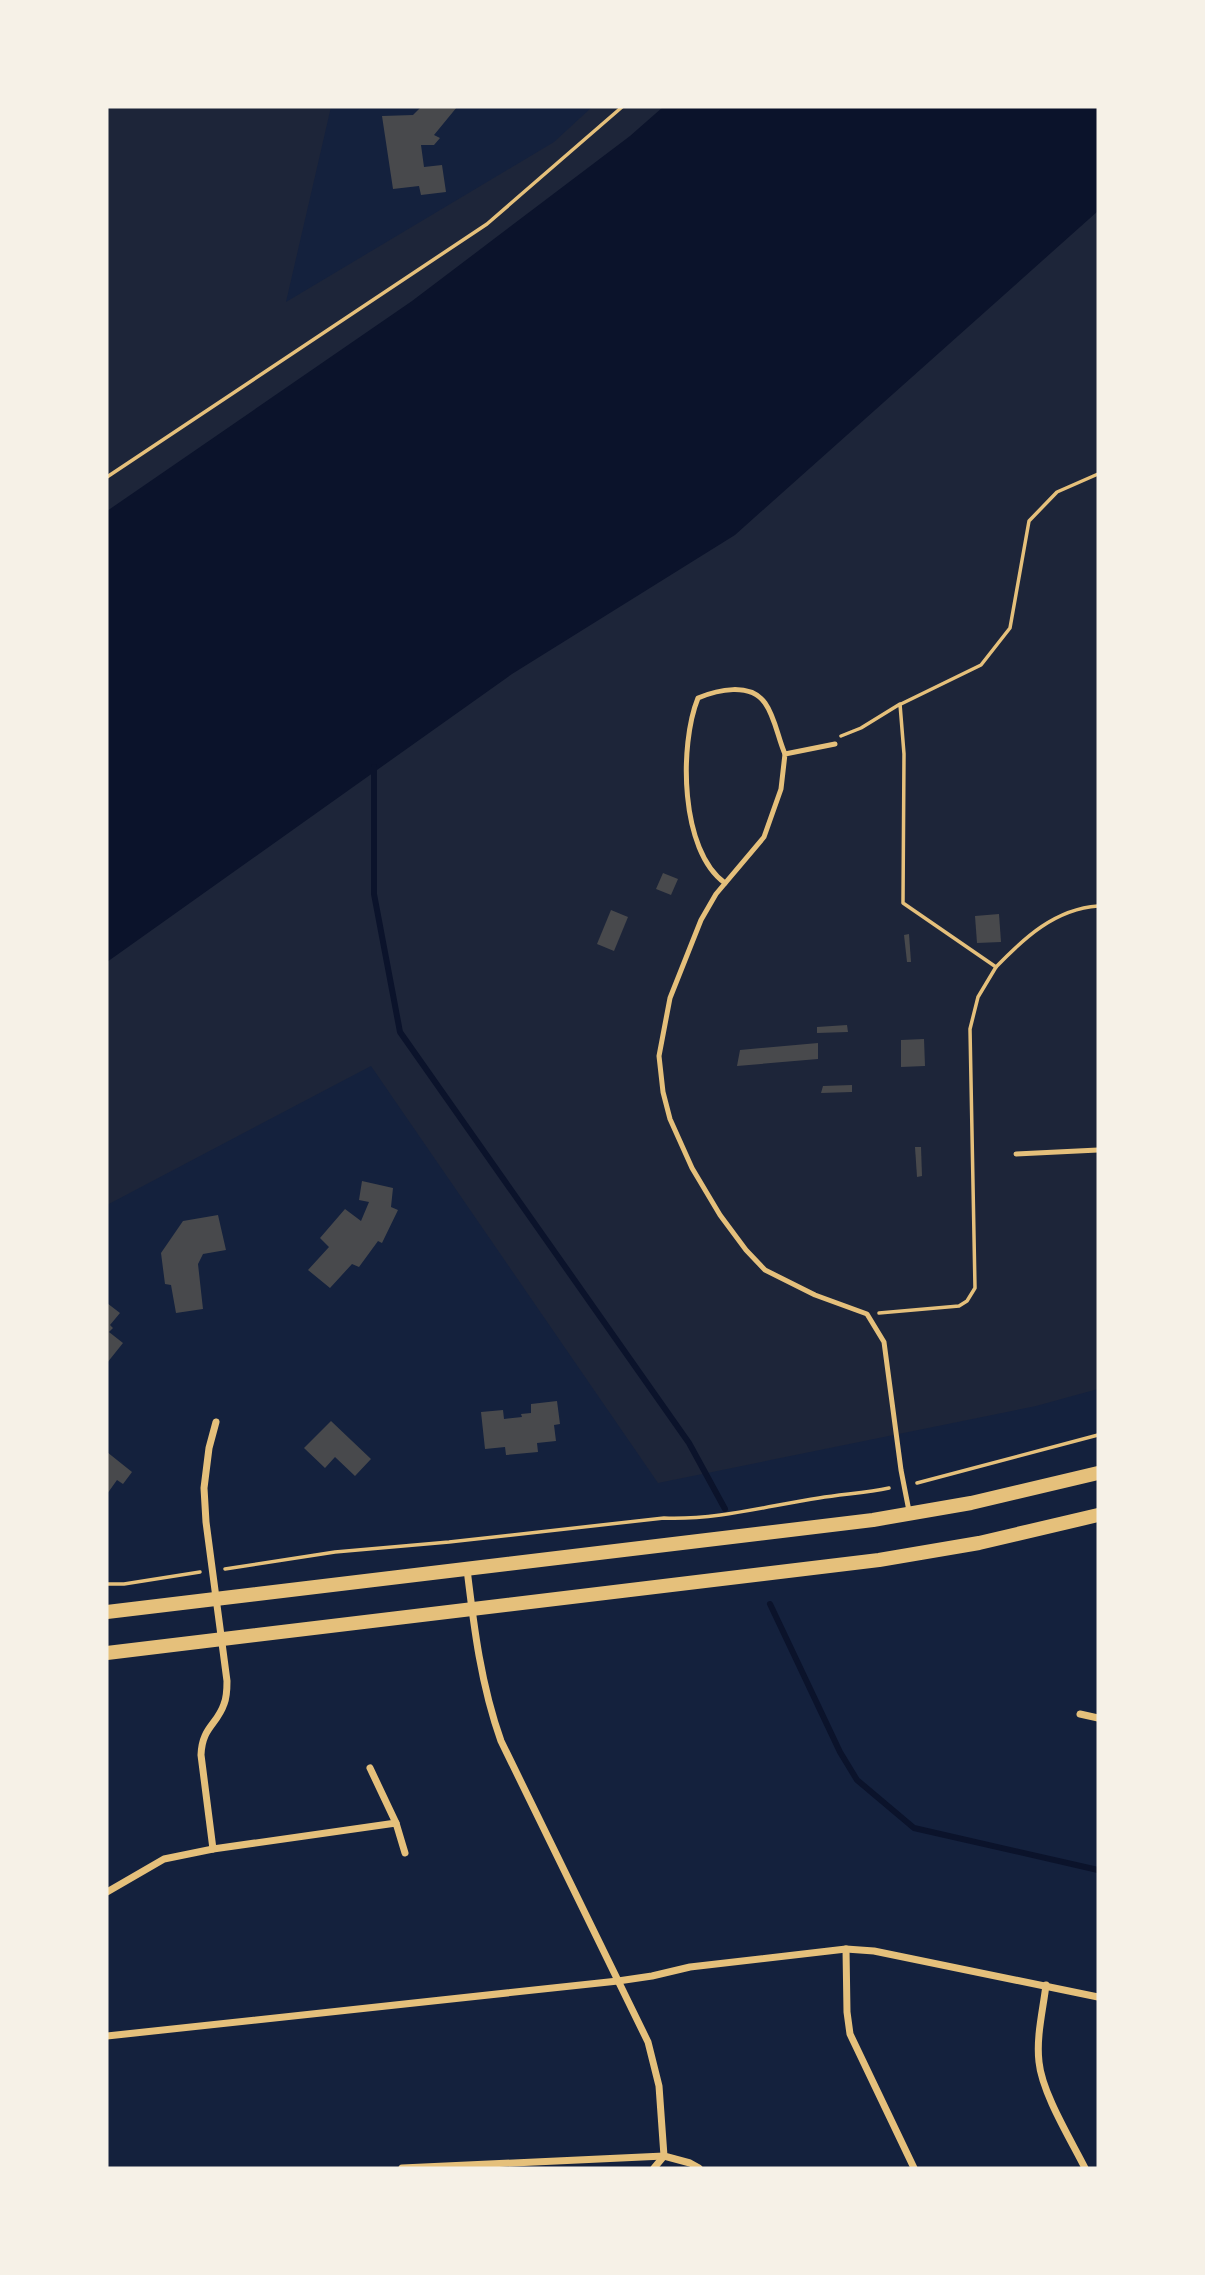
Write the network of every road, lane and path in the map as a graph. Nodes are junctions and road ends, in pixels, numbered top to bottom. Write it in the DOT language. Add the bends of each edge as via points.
graph roads {
  1 [pos="622,107"];
  2 [pos="1098,474"];
  3 [pos="107,477"];
  4 [pos="900,704"];
  5 [pos="835,744"];
  6 [pos="785,754"];
  7 [pos="725,883"];
  8 [pos="1098,906"];
  9 [pos="996,967"];
  10 [pos="1098,1150"];
  11 [pos="1016,1154"];
  12 [pos="867,1314"];
  13 [pos="216,1422"];
  14 [pos="1098,1435"];
  15 [pos="1098,1473"];
  16 [pos="916,1483"];
  17 [pos="889,1488"];
  18 [pos="909,1514"];
  19 [pos="1098,1515"];
  20 [pos="224,1569"];
  21 [pos="467,1569"];
  22 [pos="201,1572"];
  23 [pos="107,1584"];
  24 [pos="216,1599"];
  25 [pos="472,1610"];
  26 [pos="107,1612"];
  27 [pos="220,1639"];
  28 [pos="107,1653"];
  29 [pos="1080,1714"];
  30 [pos="1098,1718"];
  31 [pos="370,1768"];
  32 [pos="396,1823"];
  33 [pos="213,1849"];
  34 [pos="405,1853"];
  35 [pos="107,1892"];
  36 [pos="846,1949"];
  37 [pos="618,1981"];
  38 [pos="1046,1985"];
  39 [pos="1098,1997"];
  40 [pos="107,2036"];
  41 [pos="664,2156"];
  42 [pos="402,2168"];
  43 [pos="654,2168"];
  44 [pos="699,2168"];
  45 [pos="914,2168"];
  46 [pos="1085,2168"];
  1 -- 3 [label="path" via="487,224"];
  2 -- 4 [label="path" via="1057,492 1029,522 1010,628 981,664"];
  4 -- 5 [label="path" via="835,738"];
  4 -- 9 [label="path" via="903,903"];
  5 -- 6 [label="lane"];
  6 -- 7 [label="lane" via="781,789 764,837"];
  6 -- 7 [label="lane" via="764,701 738,690 698,698 687,748 690,806 695,840"];
  7 -- 12 [label="lane" via="701,920 670,998 659,1056 670,1119 720,1215 765,1270"];
  8 -- 9 [label="path" via="1053,919 1021,940"];
  9 -- 12 [label="path" via="978,997 970,1029 975,1288 959,1306"];
  10 -- 11 [label="lane"];
  12 -- 18 [label="lane" via="884,1342"];
  13 -- 24 [label="street" via="204,1488"];
  14 -- 16 [label="path"];
  15 -- 18 [label="main road"];
  17 -- 20 [label="path" via="688,1520 664,1518 335,1552"];
  18 -- 21 [label="main road"];
  19 -- 25 [label="main road" via="905,1556"];
  21 -- 24 [label="main road"];
  21 -- 25 [label="street"];
  22 -- 23 [label="path"];
  24 -- 26 [label="main road"];
  24 -- 27 [label="street"];
  25 -- 27 [label="main road"];
  25 -- 37 [label="street" via="488,1705 501,1741"];
  27 -- 28 [label="main road"];
  27 -- 33 [label="street" via="227,1681 224,1706 201,1741"];
  29 -- 30 [label="street"];
  31 -- 32 [label="street"];
  32 -- 33 [label="street"];
  32 -- 34 [label="street"];
  33 -- 35 [label="street" via="164,1859"];
  36 -- 37 [label="street" via="690,1967"];
  36 -- 38 [label="street"];
  36 -- 45 [label="street" via="850,2034"];
  37 -- 40 [label="street"];
  37 -- 41 [label="street" via="654,2061"];
  38 -- 39 [label="street"];
  38 -- 46 [label="street" via="1039,2066"];
  41 -- 42 [label="street"];
  41 -- 43 [label="street"];
  41 -- 44 [label="street"];
}
